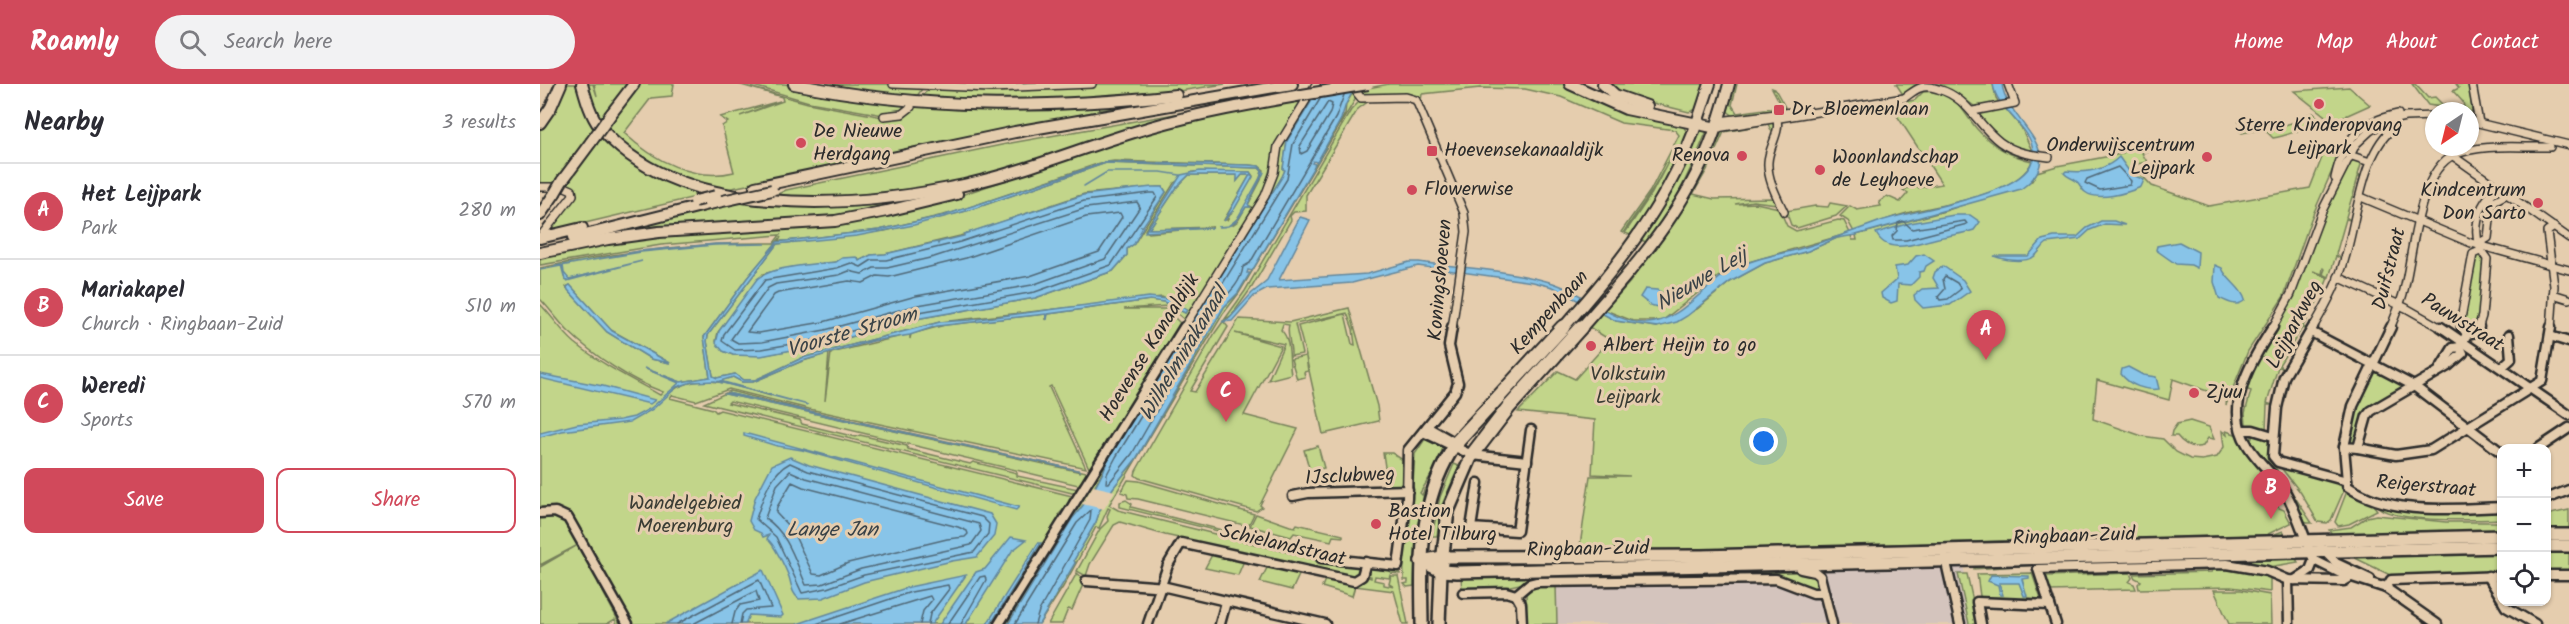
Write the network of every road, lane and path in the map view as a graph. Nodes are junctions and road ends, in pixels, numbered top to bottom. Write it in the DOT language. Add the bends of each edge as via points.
graph roads {
  1 [pos="561,84"];
  2 [pos="582,84"];
  3 [pos="634,84"];
  4 [pos="794,84"];
  5 [pos="893,84"];
  6 [pos="1092,84"];
  7 [pos="1255,84"];
  8 [pos="1292,84"];
  9 [pos="1328,84"];
  10 [pos="1362,84"];
  11 [pos="1368,84"];
  12 [pos="1570,84"];
  13 [pos="1603,84"];
  14 [pos="1710,84"];
  15 [pos="1729,84"];
  16 [pos="2008,84"];
  17 [pos="2472,84"];
  18 [pos="928,86"];
  19 [pos="1308,89"];
  20 [pos="1195,94"];
  21 [pos="918,98"];
  22 [pos="2475,102"];
  23 [pos="911,107"];
  24 [pos="1973,111"];
  25 [pos="2425,114"];
  26 [pos="2425,115"];
  27 [pos="884,116"];
  28 [pos="1777,116"];
  29 [pos="2479,120"];
  30 [pos="1698,121"];
  31 [pos="540,123"];
  32 [pos="1718,124"];
  33 [pos="2391,130"];
  34 [pos="1014,132"];
  35 [pos="2569,145"];
  36 [pos="2550,147"];
  37 [pos="2479,150"];
  38 [pos="2349,154"];
  39 [pos="2453,156"];
  40 [pos="2049,158"];
  41 [pos="1055,159"];
  42 [pos="2370,162"];
  43 [pos="2334,183"];
  44 [pos="540,187"];
  45 [pos="2499,188"];
  46 [pos="2507,194"];
  47 [pos="2361,197"];
  48 [pos="1784,212"];
  49 [pos="540,215"];
  50 [pos="2418,223"];
  51 [pos="2554,227"];
  52 [pos="2569,238"];
  53 [pos="542,243"];
  54 [pos="2481,246"];
  55 [pos="2552,266"];
  56 [pos="2569,270"];
  57 [pos="2338,277"];
  58 [pos="2553,294"];
  59 [pos="2569,299"];
  60 [pos="2400,306"];
  61 [pos="1584,321"];
  62 [pos="2311,332"];
  63 [pos="2510,335"];
  64 [pos="2550,336"];
  65 [pos="2464,340"];
  66 [pos="2569,342"];
  67 [pos="1547,345"];
  68 [pos="1532,348"];
  69 [pos="2373,363"];
  70 [pos="2502,367"];
  71 [pos="1510,373"];
  72 [pos="2414,386"];
  73 [pos="1509,388"];
  74 [pos="2531,388"];
  75 [pos="2569,416"];
  76 [pos="2469,427"];
  77 [pos="2569,428"];
  78 [pos="1425,430"];
  79 [pos="1531,430"];
  80 [pos="2241,430"];
  81 [pos="2273,436"];
  82 [pos="2545,444"];
  83 [pos="1455,446"];
  84 [pos="2344,447"];
  85 [pos="2358,448"];
  86 [pos="2497,449"];
  87 [pos="1472,455"];
  88 [pos="1527,461"];
  89 [pos="2347,482"];
  90 [pos="1478,483"];
  91 [pos="1407,490"];
  92 [pos="2569,490"];
  93 [pos="1293,496"];
  94 [pos="2551,498"];
  95 [pos="2497,507"];
  96 [pos="540,513"];
  97 [pos="2551,535"];
  98 [pos="2569,535"];
  99 [pos="2497,536"];
  100 [pos="2551,546"];
  101 [pos="2569,546"];
  102 [pos="2497,547"];
  103 [pos="2311,548"];
  104 [pos="2338,552"];
  105 [pos="1945,556"];
  106 [pos="1442,557"];
  107 [pos="1321,558"];
  108 [pos="1421,561"];
  109 [pos="1366,562"];
  110 [pos="1788,566"];
  111 [pos="1441,571"];
  112 [pos="2551,575"];
  113 [pos="2569,575"];
  114 [pos="2488,576"];
  115 [pos="2497,576"];
  116 [pos="2349,578"];
  117 [pos="1086,580"];
  118 [pos="2292,580"];
  119 [pos="1161,587"];
  120 [pos="2386,588"];
  121 [pos="2497,591"];
  122 [pos="1463,593"];
  123 [pos="1824,593"];
  124 [pos="1516,595"];
  125 [pos="1226,602"];
  126 [pos="2050,605"];
  127 [pos="2505,606"];
  128 [pos="2426,621"];
  129 [pos="628,624"];
  130 [pos="999,624"];
  131 [pos="1148,624"];
  132 [pos="1220,624"];
  133 [pos="1325,624"];
  134 [pos="1422,624"];
  135 [pos="1439,624"];
  136 [pos="1522,624"];
  137 [pos="1832,624"];
  138 [pos="1960,624"];
  139 [pos="1981,624"];
  140 [pos="2056,624"];
  141 [pos="2289,624"];
  142 [pos="2437,624"];
  143 [pos="2535,624"];
  1 -- 31 [label="highway"];
  2 -- 41 [label="highway" via="599,126 632,156 689,184 744,197 820,202 908,196 964,185"];
  3 -- 49 [label="highway, bridge"];
  4 -- 20 [label="highway" via="887,100 989,107 1093,104"];
  5 -- 18 [label="street"];
  6 -- 18 [label="street" via="1015,88"];
  7 -- 20 [label="highway"];
  8 -- 34 [label="highway"];
  9 -- 19 [label="highway"];
  10 -- 78 [label="street, Koningshoeven" via="1360,98 1406,97 1418,104 1464,213 1466,232 1449,346 1458,383"];
  11 -- 19 [label="highway, bridge"];
  12 -- 30 [label="highway" via="1626,109"];
  13 -- 30 [label="highway" via="1615,95 1635,103"];
  14 -- 30 [label="highway, Kempenbaan"];
  15 -- 32 [label="highway, Kempenbaan"];
  16 -- 24 [label="street" via="2016,101"];
  17 -- 22 [label="street"];
  18 -- 21 [label="street"];
  19 -- 41 [label="highway" via="1172,121"];
  19 -- 53 [label="highway, bridge" via="1025,136"];
  19 -- 130 [label="street, Hoevense Kanaaldijk" via="1278,146 1265,196"];
  20 -- 34 [label="highway"];
  23 -- 27 [label="street" via="902,114"];
  24 -- 28 [label="street" via="1960,97 1929,87 1919,88 1904,98"];
  24 -- 40 [label="street" via="2000,142 2025,154"];
  25 -- 43 [label="street" via="2393,114 2366,124 2343,152"];
  26 -- 38 [label="street" via="2376,126"];
  28 -- 32 [label="street"];
  28 -- 48 [label="street" via="1779,127 1768,162"];
  29 -- 35 [label="street"];
  30 -- 32 [label="highway"];
  30 -- 61 [label="highway, Kempenbaan" via="1679,166 1637,238 1593,295"];
  32 -- 61 [label="highway, Kempenbaan" via="1677,206 1652,244"];
  33 -- 42 [label="street, Leijparkweg" via="2380,140"];
  34 -- 53 [label="highway, bridge" via="695,201"];
  36 -- 37 [label="street"];
  38 -- 42 [label="street"];
  38 -- 43 [label="street"];
  39 -- 45 [label="street"];
  39 -- 50 [label="street, Duifstraat" via="2441,162 2431,177"];
  41 -- 53 [label="highway" via="975,189 865,215 789,225"];
  42 -- 47 [label="street, Leijparkweg"];
  43 -- 80 [label="street" via="2288,302 2250,364 2240,398"];
  44 -- 53 [label="street" via="565,187 573,192"];
  45 -- 46 [label="street"];
  45 -- 54 [label="street" via="2488,195 2481,209 2476,234"];
  46 -- 51 [label="street"];
  46 -- 54 [label="street" via="2492,202 2488,238"];
  47 -- 50 [label="street"];
  47 -- 57 [label="street, Leijparkweg"];
  50 -- 54 [label="street"];
  50 -- 60 [label="street, Duifstraat"];
  51 -- 52 [label="street"];
  51 -- 55 [label="street" via="2547,232"];
  54 -- 55 [label="street"];
  54 -- 65 [label="street" via="2473,254 2460,324"];
  54 -- 65 [label="street" via="2487,259 2482,316 2477,332"];
  55 -- 56 [label="street"];
  55 -- 58 [label="street"];
  57 -- 60 [label="street, Pauwstraat"];
  57 -- 62 [label="street, Leijparkweg"];
  58 -- 59 [label="street"];
  58 -- 64 [label="street"];
  60 -- 65 [label="street, Pauwstraat"];
  60 -- 69 [label="street, Duifstraat"];
  61 -- 67 [label="highway, Kempenbaan"];
  61 -- 87 [label="highway, Kempenbaan" via="1552,363 1496,420"];
  62 -- 69 [label="street"];
  62 -- 81 [label="street, Leijparkweg" via="2284,377"];
  63 -- 70 [label="street, Pauwstraat" via="2511,359"];
  64 -- 66 [label="street"];
  64 -- 74 [label="street" via="2545,377"];
  65 -- 70 [label="street, Pauwstraat"];
  65 -- 72 [label="street" via="2463,353"];
  67 -- 68 [label="highway"];
  67 -- 73 [label="highway, Kempenbaan"];
  69 -- 72 [label="street"];
  69 -- 84 [label="street, Duifstraat" via="2350,410"];
  70 -- 74 [label="street, Pauwstraat"];
  71 -- 73 [label="highway"];
  72 -- 76 [label="street"];
  72 -- 85 [label="street" via="2371,411"];
  73 -- 83 [label="highway, Kempenbaan"];
  74 -- 75 [label="street, Pauwstraat"];
  74 -- 76 [label="street"];
  76 -- 85 [label="street" via="2428,451 2396,455"];
  76 -- 86 [label="street"];
  77 -- 82 [label="street"];
  78 -- 83 [label="street"];
  78 -- 91 [label="street" via="1408,450"];
  79 -- 88 [label="street"];
  80 -- 81 [label="street"];
  80 -- 103 [label="street" via="2252,451 2282,488"];
  81 -- 89 [label="street, Reigerstraat" via="2273,456 2278,462"];
  83 -- 87 [label="street"];
  83 -- 108 [label="main road, Kempenbaan" via="1427,509"];
  84 -- 85 [label="street"];
  84 -- 89 [label="street, Duifstraat"];
  87 -- 88 [label="street"];
  87 -- 106 [label="main road, Kempenbaan" via="1448,511"];
  88 -- 90 [label="street" via="1520,525 1514,532 1471,528"];
  89 -- 95 [label="street, Reigerstraat" via="2355,493 2370,500 2437,508"];
  91 -- 93 [label="street, IJsclubweg"];
  91 -- 109 [label="street" via="1398,566"];
  92 -- 94 [label="street"];
  96 -- 129 [label="street" via="555,512 568,518"];
  97 -- 98 [label="main road"];
  99 -- 103 [label="main road, Ringbaan-Zuid"];
  100 -- 101 [label="main road"];
  102 -- 104 [label="main road, Ringbaan-Zuid"];
  103 -- 104 [label="main road, Ringbaan-Zuid"];
  103 -- 105 [label="main road, Ringbaan-Zuid"];
  103 -- 105 [label="main road, Ringbaan-Zuid"];
  103 -- 116 [label="street, Ringbaan-Zuid"];
  103 -- 118 [label="street" via="2314,567"];
  103 -- 120 [label="street"];
  104 -- 120 [label="street" via="2341,561"];
  105 -- 106 [label="main road, Ringbaan-Zuid"];
  105 -- 110 [label="main road, Ringbaan-Zuid"];
  105 -- 138 [label="street"];
  106 -- 108 [label="main road, Ringbaan-Zuid"];
  106 -- 111 [label="main road, Kempenbaan"];
  107 -- 109 [label="street"];
  108 -- 111 [label="main road, Ringbaan-Zuid"];
  108 -- 134 [label="main road, Kempenbaan"];
  109 -- 119 [label="street, Schielandstraat" via="1362,576 1354,581 1181,543"];
  110 -- 111 [label="main road, Ringbaan-Zuid"];
  110 -- 123 [label="street" via="1815,572 1822,580"];
  111 -- 135 [label="main road, Kempenbaan"];
  112 -- 113 [label="street"];
  114 -- 115 [label="street"];
  114 -- 120 [label="street" via="2391,580"];
  114 -- 121 [label="street"];
  116 -- 118 [label="street, Ringbaan-Zuid"];
  116 -- 120 [label="street, Ringbaan-Zuid"];
  117 -- 119 [label="street"];
  118 -- 126 [label="street, Ringbaan-Zuid" via="2227,564 2038,568"];
  118 -- 141 [label="street"];
  119 -- 125 [label="street"];
  119 -- 131 [label="street"];
  120 -- 128 [label="street"];
  122 -- 124 [label="street"];
  123 -- 124 [label="street, Ringbaan-Zuid" via="1813,593 1776,579 1738,578 1537,582"];
  123 -- 137 [label="street"];
  124 -- 136 [label="street" via="1521,604"];
  125 -- 132 [label="street"];
  125 -- 133 [label="street"];
  126 -- 139 [label="street" via="1977,602"];
  126 -- 140 [label="street"];
  127 -- 143 [label="street"];
  128 -- 142 [label="street"];
}
